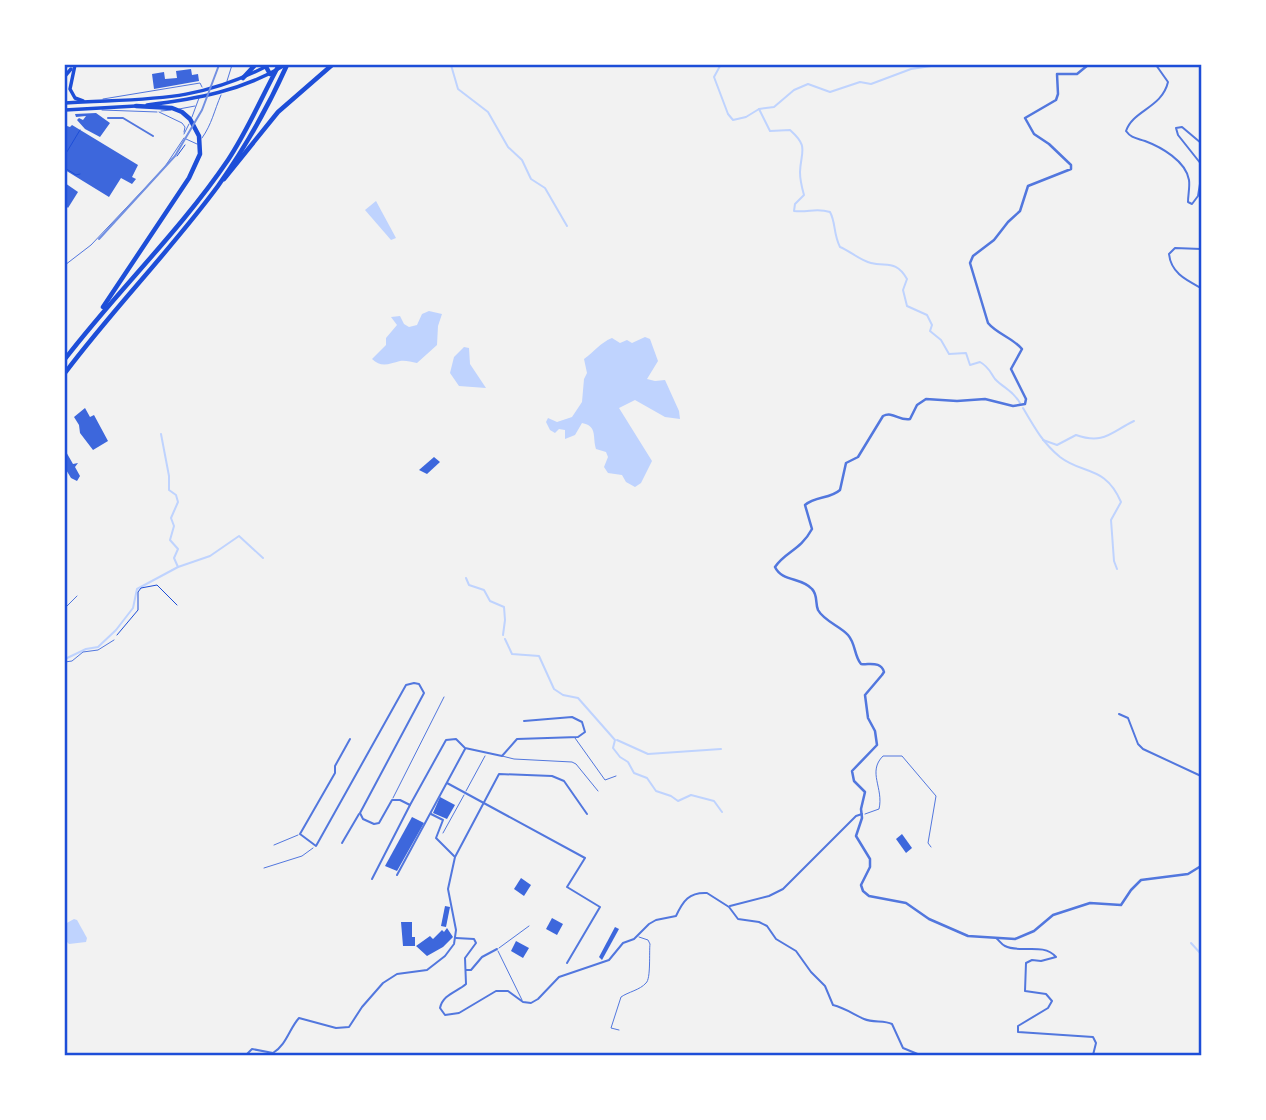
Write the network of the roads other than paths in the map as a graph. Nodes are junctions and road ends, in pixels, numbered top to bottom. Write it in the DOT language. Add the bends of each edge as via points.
graph roads {
  1 [pos="75,65"];
  2 [pos="232,65"];
  3 [pos="255,65"];
  4 [pos="267,65"];
  5 [pos="277,65"];
  6 [pos="286,65"];
  7 [pos="335,65"];
  8 [pos="1088,65"];
  9 [pos="1156,65"];
  10 [pos="65,76"];
  11 [pos="271,76"];
  12 [pos="243,78"];
  13 [pos="187,98"];
  14 [pos="91,101"];
  15 [pos="85,102"];
  16 [pos="65,103"];
  17 [pos="136,106"];
  18 [pos="196,106"];
  19 [pos="97,108"];
  20 [pos="65,110"];
  21 [pos="179,111"];
  22 [pos="159,112"];
  23 [pos="108,118"];
  24 [pos="184,134"];
  25 [pos="153,136"];
  26 [pos="184,138"];
  27 [pos="1201,143"];
  28 [pos="1201,164"];
  29 [pos="1201,178"];
  30 [pos="219,185"];
  31 [pos="1201,249"];
  32 [pos="65,265"];
  33 [pos="1201,288"];
  34 [pos="93,323"];
  35 [pos="65,359"];
  36 [pos="65,373"];
  37 [pos="78,596"];
  38 [pos="65,608"];
  39 [pos="114,640"];
  40 [pos="65,662"];
  41 [pos="444,697"];
  42 [pos="1119,714"];
  43 [pos="524,721"];
  44 [pos="575,737"];
  45 [pos="349,739"];
  46 [pos="465,748"];
  47 [pos="485,756"];
  48 [pos="502,756"];
  49 [pos="616,776"];
  50 [pos="1201,776"];
  51 [pos="447,783"];
  52 [pos="597,791"];
  53 [pos="465,793"];
  54 [pos="392,800"];
  55 [pos="483,803"];
  56 [pos="410,805"];
  57 [pos="360,813"];
  58 [pos="430,814"];
  59 [pos="587,814"];
  60 [pos="862,814"];
  61 [pos="443,833"];
  62 [pos="300,834"];
  63 [pos="342,843"];
  64 [pos="274,845"];
  65 [pos="316,845"];
  66 [pos="931,847"];
  67 [pos="455,857"];
  68 [pos="1201,866"];
  69 [pos="264,868"];
  70 [pos="397,874"];
  71 [pos="372,878"];
  72 [pos="729,906"];
  73 [pos="529,926"];
  74 [pos="456,937"];
  75 [pos="637,937"];
  76 [pos="995,937"];
  77 [pos="497,949"];
  78 [pos="65,958"];
  79 [pos="567,963"];
  80 [pos="465,970"];
  81 [pos="66,973"];
  82 [pos="523,1002"];
  83 [pos="619,1030"];
  84 [pos="246,1055"];
  85 [pos="920,1055"];
  86 [pos="1093,1055"];
  1 -- 10 [label="main road"];
  1 -- 15 [label="main road" via="70,89"];
  2 -- 26 [label="lane" via="212,124 198,144"];
  3 -- 12 [label="highway"];
  4 -- 11 [label="highway"];
  4 -- 12 [label="main road"];
  5 -- 11 [label="highway"];
  6 -- 11 [label="main road"];
  6 -- 30 [label="highway" via="251,135"];
  7 -- 30 [label="highway" via="278,112"];
  8 -- 60 [label="street" via="1077,74 1059,73 1056,100 1025,118 1034,134 1071,169 1028,186 1020,211 970,264 988,323 1022,349 1011,369 1025,404 1013,407 985,399 926,399 910,419 883,416 861,453 846,463 840,490 805,505 812,529 799,548 775,567 814,590 820,612 849,636 858,662 883,667 884,672 865,695 877,745 852,771 865,792"];
  9 -- 29 [label="street" via="1168,82 1167,89 1126,131 1184,167 1192,204"];
  11 -- 13 [label="main road"];
  11 -- 34 [label="highway" via="228,159"];
  12 -- 13 [label="main road"];
  13 -- 14 [label="main road"];
  13 -- 17 [label="main road"];
  14 -- 15 [label="main road"];
  14 -- 18 [label="lane" via="200,83"];
  15 -- 16 [label="main road"];
  17 -- 19 [label="main road"];
  17 -- 21 [label="highway"];
  18 -- 21 [label="lane"];
  18 -- 24 [label="lane"];
  19 -- 20 [label="main road"];
  19 -- 22 [label="lane"];
  21 -- 22 [label="lane"];
  21 -- 34 [label="highway" via="200,135 197,163"];
  22 -- 24 [label="lane" via="183,123"];
  23 -- 25 [label="street" via="123,118"];
  24 -- 26 [label="lane"];
  26 -- 32 [label="lane" via="164,168 91,245"];
  27 -- 28 [label="street" via="1182,127 1176,128"];
  30 -- 36 [label="highway"];
  31 -- 33 [label="street" via="1175,248 1169,254 1181,277"];
  34 -- 35 [label="highway"];
  37 -- 38 [label="lane"];
  39 -- 40 [label="lane"];
  41 -- 54 [label="lane"];
  42 -- 50 [label="street" via="1128,718 1143,749"];
  43 -- 44 [label="street" via="577,718 585,732"];
  44 -- 48 [label="street" via="517,739"];
  44 -- 49 [label="lane" via="604,780"];
  45 -- 62 [label="street"];
  46 -- 48 [label="street"];
  46 -- 51 [label="street"];
  46 -- 56 [label="street" via="456,739 446,740"];
  47 -- 53 [label="lane"];
  48 -- 52 [label="lane" via="572,762"];
  51 -- 53 [label="street"];
  51 -- 58 [label="street"];
  53 -- 55 [label="street"];
  53 -- 61 [label="lane"];
  54 -- 56 [label="street"];
  54 -- 57 [label="street" via="377,824"];
  55 -- 59 [label="street" via="499,774 552,776 564,781"];
  55 -- 67 [label="street"];
  55 -- 79 [label="street" via="585,858 567,887 600,906"];
  56 -- 71 [label="street"];
  57 -- 63 [label="street"];
  57 -- 65 [label="street" via="424,694 416,683 406,685"];
  58 -- 67 [label="street" via="443,820 436,838"];
  58 -- 70 [label="street"];
  60 -- 66 [label="lane" via="878,809 881,799 874,769 877,762 883,756 902,756 936,796 929,831"];
  60 -- 72 [label="street" via="783,889"];
  60 -- 76 [label="street" via="856,836 870,859 863,891 906,903 963,935"];
  62 -- 64 [label="lane"];
  62 -- 65 [label="street"];
  65 -- 69 [label="lane" via="302,856"];
  67 -- 74 [label="street" via="448,889"];
  68 -- 76 [label="street" via="1188,874 1140,880 1121,905 1090,903 1053,915 1015,939"];
  72 -- 75 [label="street" via="707,892 699,893 683,900 676,916 656,920"];
  72 -- 85 [label="street" via="738,919 759,922 796,951 825,986 833,1005 864,1019 892,1024 903,1048"];
  73 -- 77 [label="lane"];
  74 -- 80 [label="street" via="476,943 466,956"];
  74 -- 84 [label="street" via="450,950 427,970 397,974 383,983 349,1027 299,1018 273,1054 252,1049"];
  75 -- 82 [label="street" via="623,943 609,960 559,978 538,999"];
  75 -- 83 [label="lane" via="650,944 649,977 645,985 621,997 611,1028"];
  76 -- 86 [label="street" via="1006,947 1040,949 1056,957 1026,963 1025,991 1046,994 1052,1001 1018,1026 1018,1032 1093,1037"];
  77 -- 80 [label="street"];
  77 -- 82 [label="lane"];
  78 -- 81 [label="street"];
  80 -- 82 [label="street" via="466,984 441,1003 445,1015 459,1013 496,991 508,991"];
}
